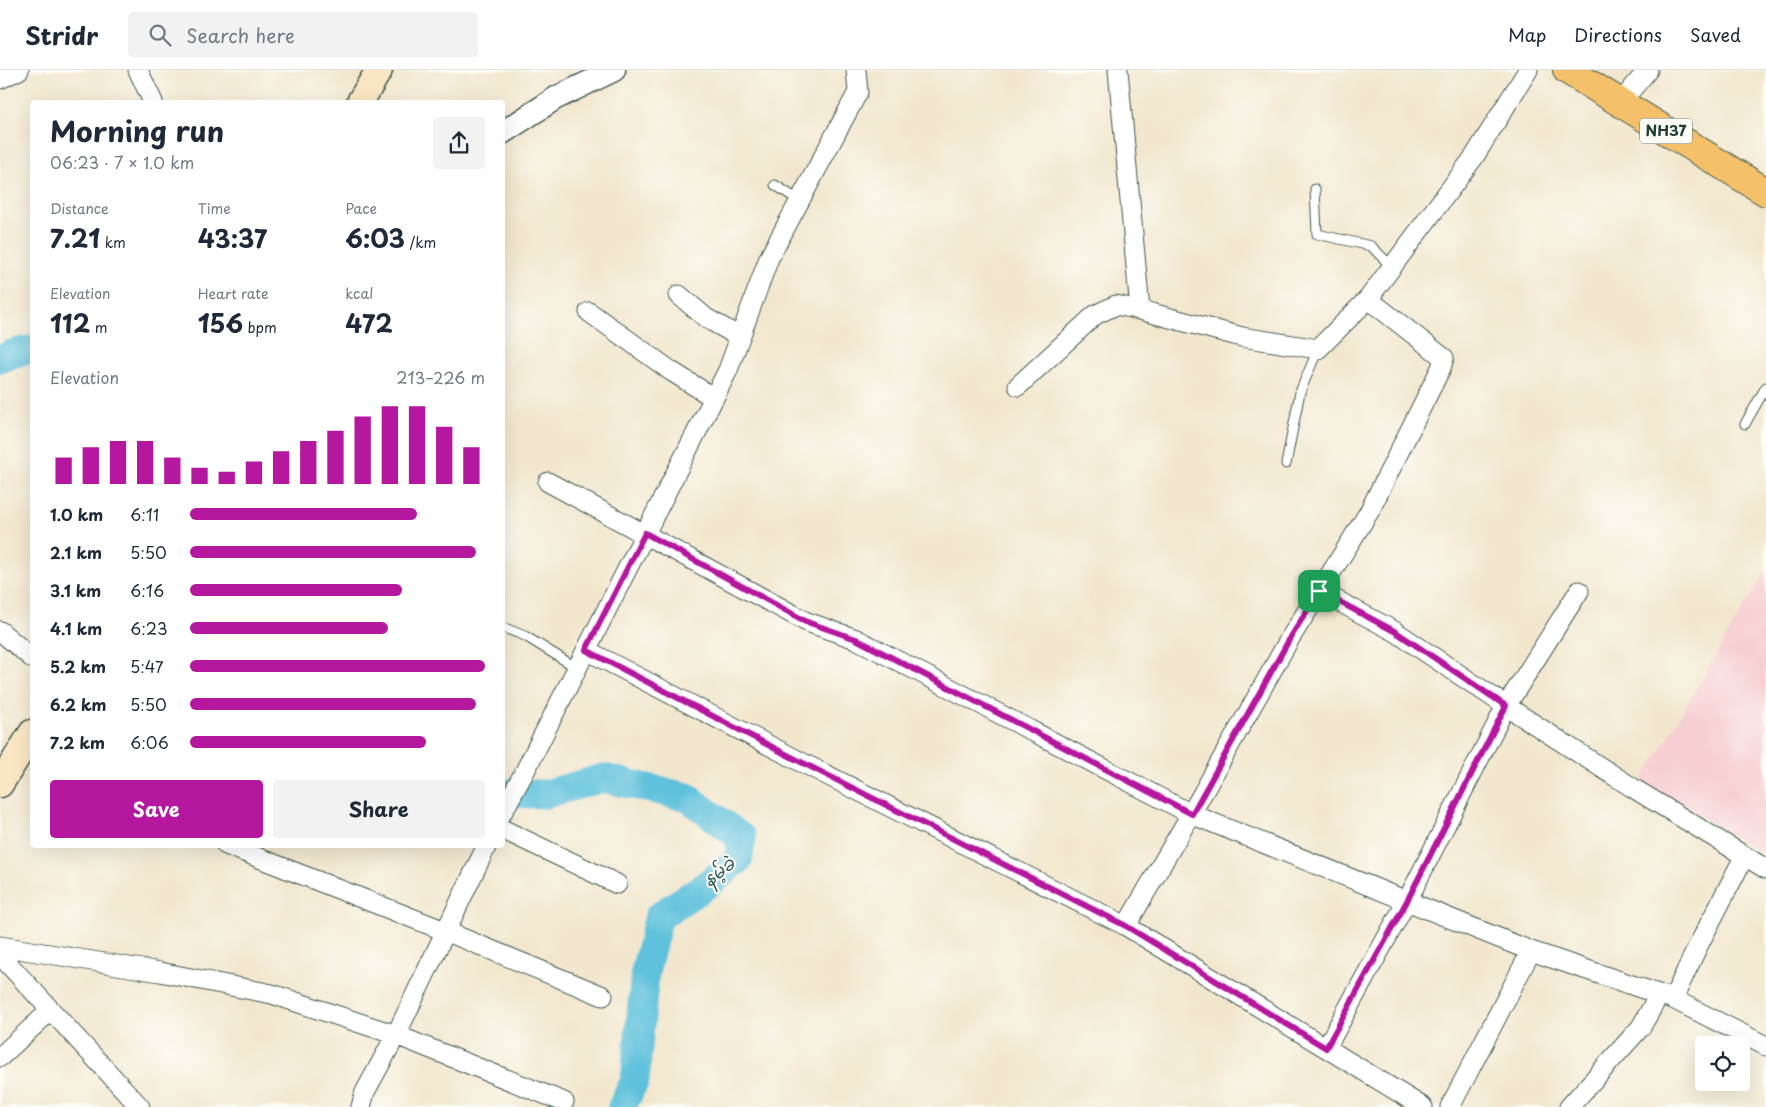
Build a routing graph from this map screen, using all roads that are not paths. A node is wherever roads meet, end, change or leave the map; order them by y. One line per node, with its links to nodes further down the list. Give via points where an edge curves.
1 (19, 70): 10 (street)
2 (138, 70): 11 (street)
3 (379, 70): 12 (main road)
4 (614, 70): 14 (street, via 556,98)
5 (856, 70): 18 (street, via 858,92)
6 (1118, 70): 22 (street)
7 (1528, 70): 19 (street, via 1474,157)
8 (1567, 70): 13 (highway, NH37)
9 (1648, 70): 13 (street)
10 (0, 80)
11 (152, 100)
12 (361, 100)
13 (1620, 102): 17 (highway, NH37)
14 (505, 132)
15 (775, 185): 18 (lane)
16 (1315, 189): 19 (lane, via 1317,234 1371,246)
17 (1766, 192)
18 (800, 201): 24 (street, via 770,258)
19 (1392, 267): 21 (street)
20 (679, 295): 24 (street, via 706,318)
21 (1368, 299): 25 (street); 33 (street, via 1444,358 1369,512)
22 (1140, 310): 25 (street, via 1242,337); 26 (street, via 1116,305 1095,315)
23 (589, 312): 28 (street)
24 (740, 337): 28 (street)
25 (1318, 349): 30 (lane, via 1300,392)
26 (1018, 386)
27 (1766, 387): 29 (lane)
28 (714, 398): 32 (street)
29 (1746, 424)
30 (1286, 464)
31 (548, 482): 32 (street)
32 (645, 533): 37 (street); 44 (street, via 807,622 856,639)
33 (1319, 591): 40 (street, via 1396,632); 44 (street)
34 (1579, 591): 40 (street)
35 (505, 627): 39 (lane)
36 (0, 631): 38 (street)
37 (586, 650): 39 (street); 52 (street)
38 (30, 656)
39 (577, 668): 43 (street)
40 (1506, 706): 48 (street); 51 (street)
41 (30, 736): 42 (main road)
42 (0, 784)
43 (505, 807)
44 (1192, 814): 51 (street); 52 (street)
45 (505, 830): 50 (street)
46 (234, 848): 53 (street)
47 (486, 848): 53 (street)
48 (1744, 857): 49 (street); 58 (street, via 1697,948)
49 (1766, 869)
50 (617, 884)
51 (1407, 901): 55 (street); 62 (street)
52 (1126, 926): 62 (street)
53 (445, 931): 57 (street); 60 (street)
54 (0, 946): 60 (street, via 272,994)
55 (1531, 951): 58 (street); 68 (street)
56 (0, 955): 59 (street)
57 (603, 996)
58 (1666, 997): 61 (street); 69 (street)
59 (51, 1010): 63 (street); 65 (street)
60 (396, 1034): 64 (street); 66 (street, via 365,1092)
61 (1766, 1046)
62 (1326, 1048): 67 (street)
63 (0, 1057)
64 (564, 1102)
65 (139, 1107)
66 (361, 1107)
67 (1424, 1107)
68 (1450, 1107)
69 (1569, 1107)

